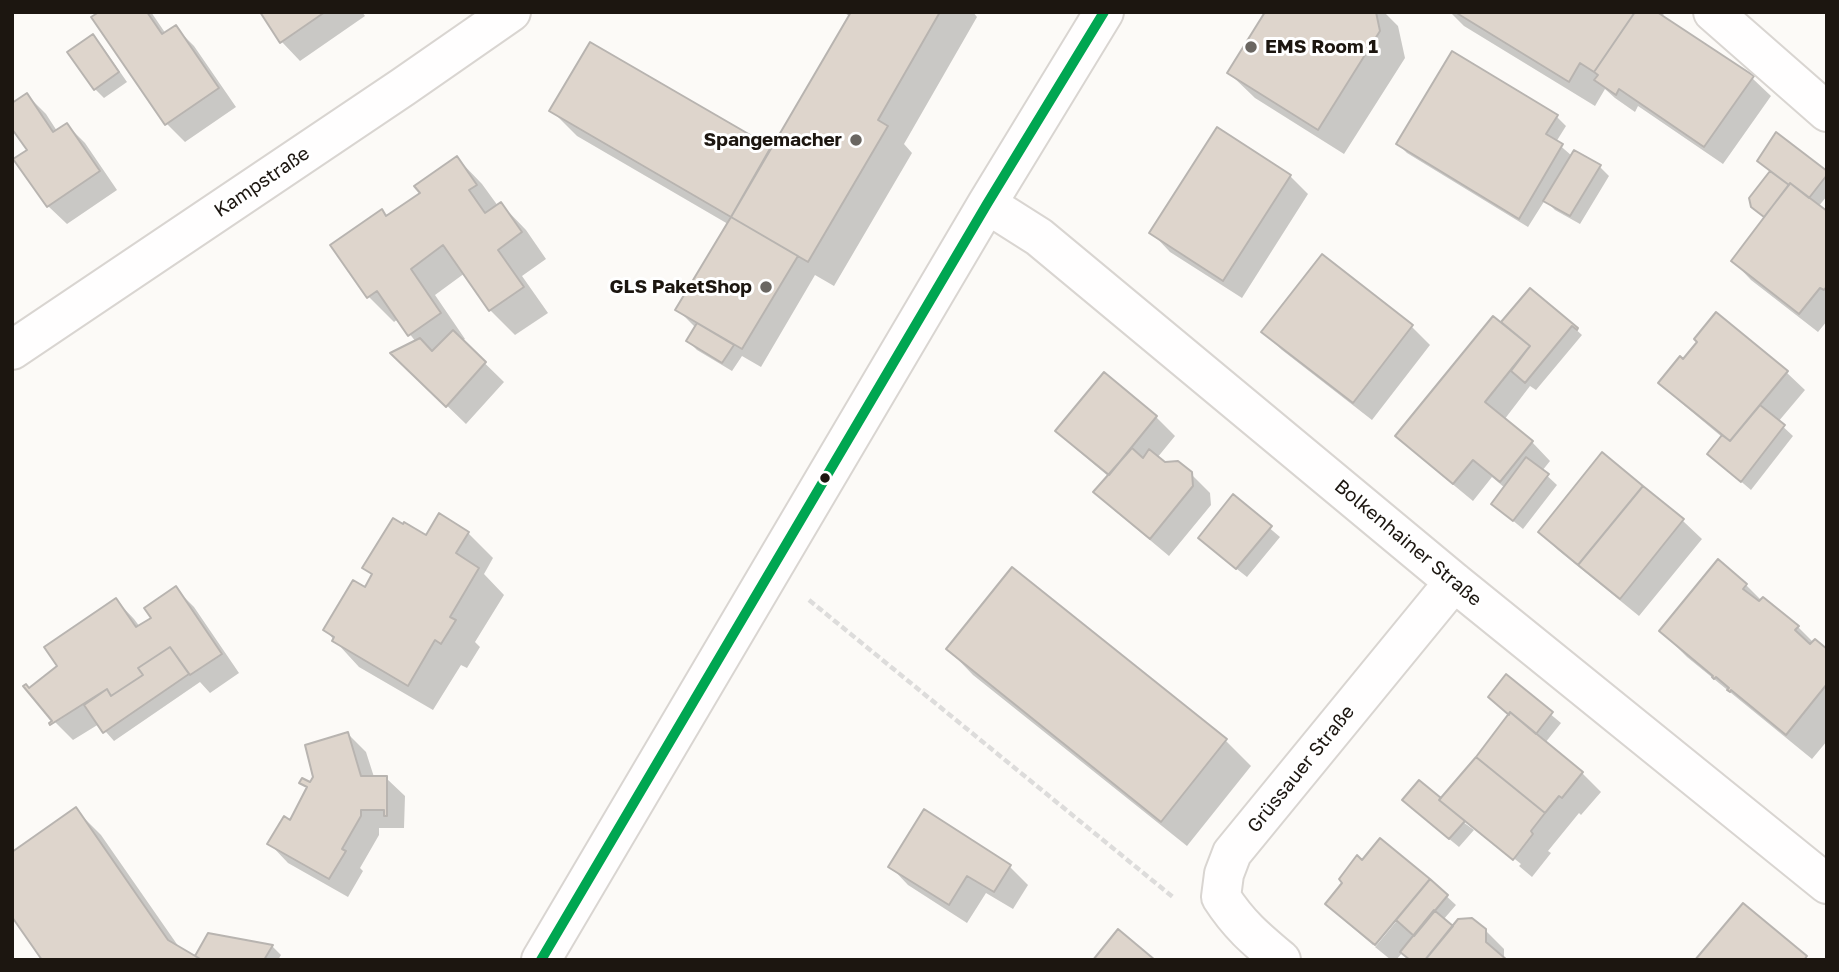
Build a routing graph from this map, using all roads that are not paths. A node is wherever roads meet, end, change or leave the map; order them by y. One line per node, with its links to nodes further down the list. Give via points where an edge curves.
1 (511, 12): 6 (street, Kampstraße)
2 (1104, 12): 5 (street)
3 (1713, 12): 4 (street)
4 (1827, 112)
5 (987, 204): 7 (street, Bolkenhainer Straße, via 1039,237); 9 (street)
6 (12, 351)
7 (1454, 582): 8 (street, Bolkenhainer Straße); 10 (street, Grüssauer Straße, via 1232,853 1221,897 1235,919)
8 (1827, 884)
9 (541, 960)
10 (1281, 960)

